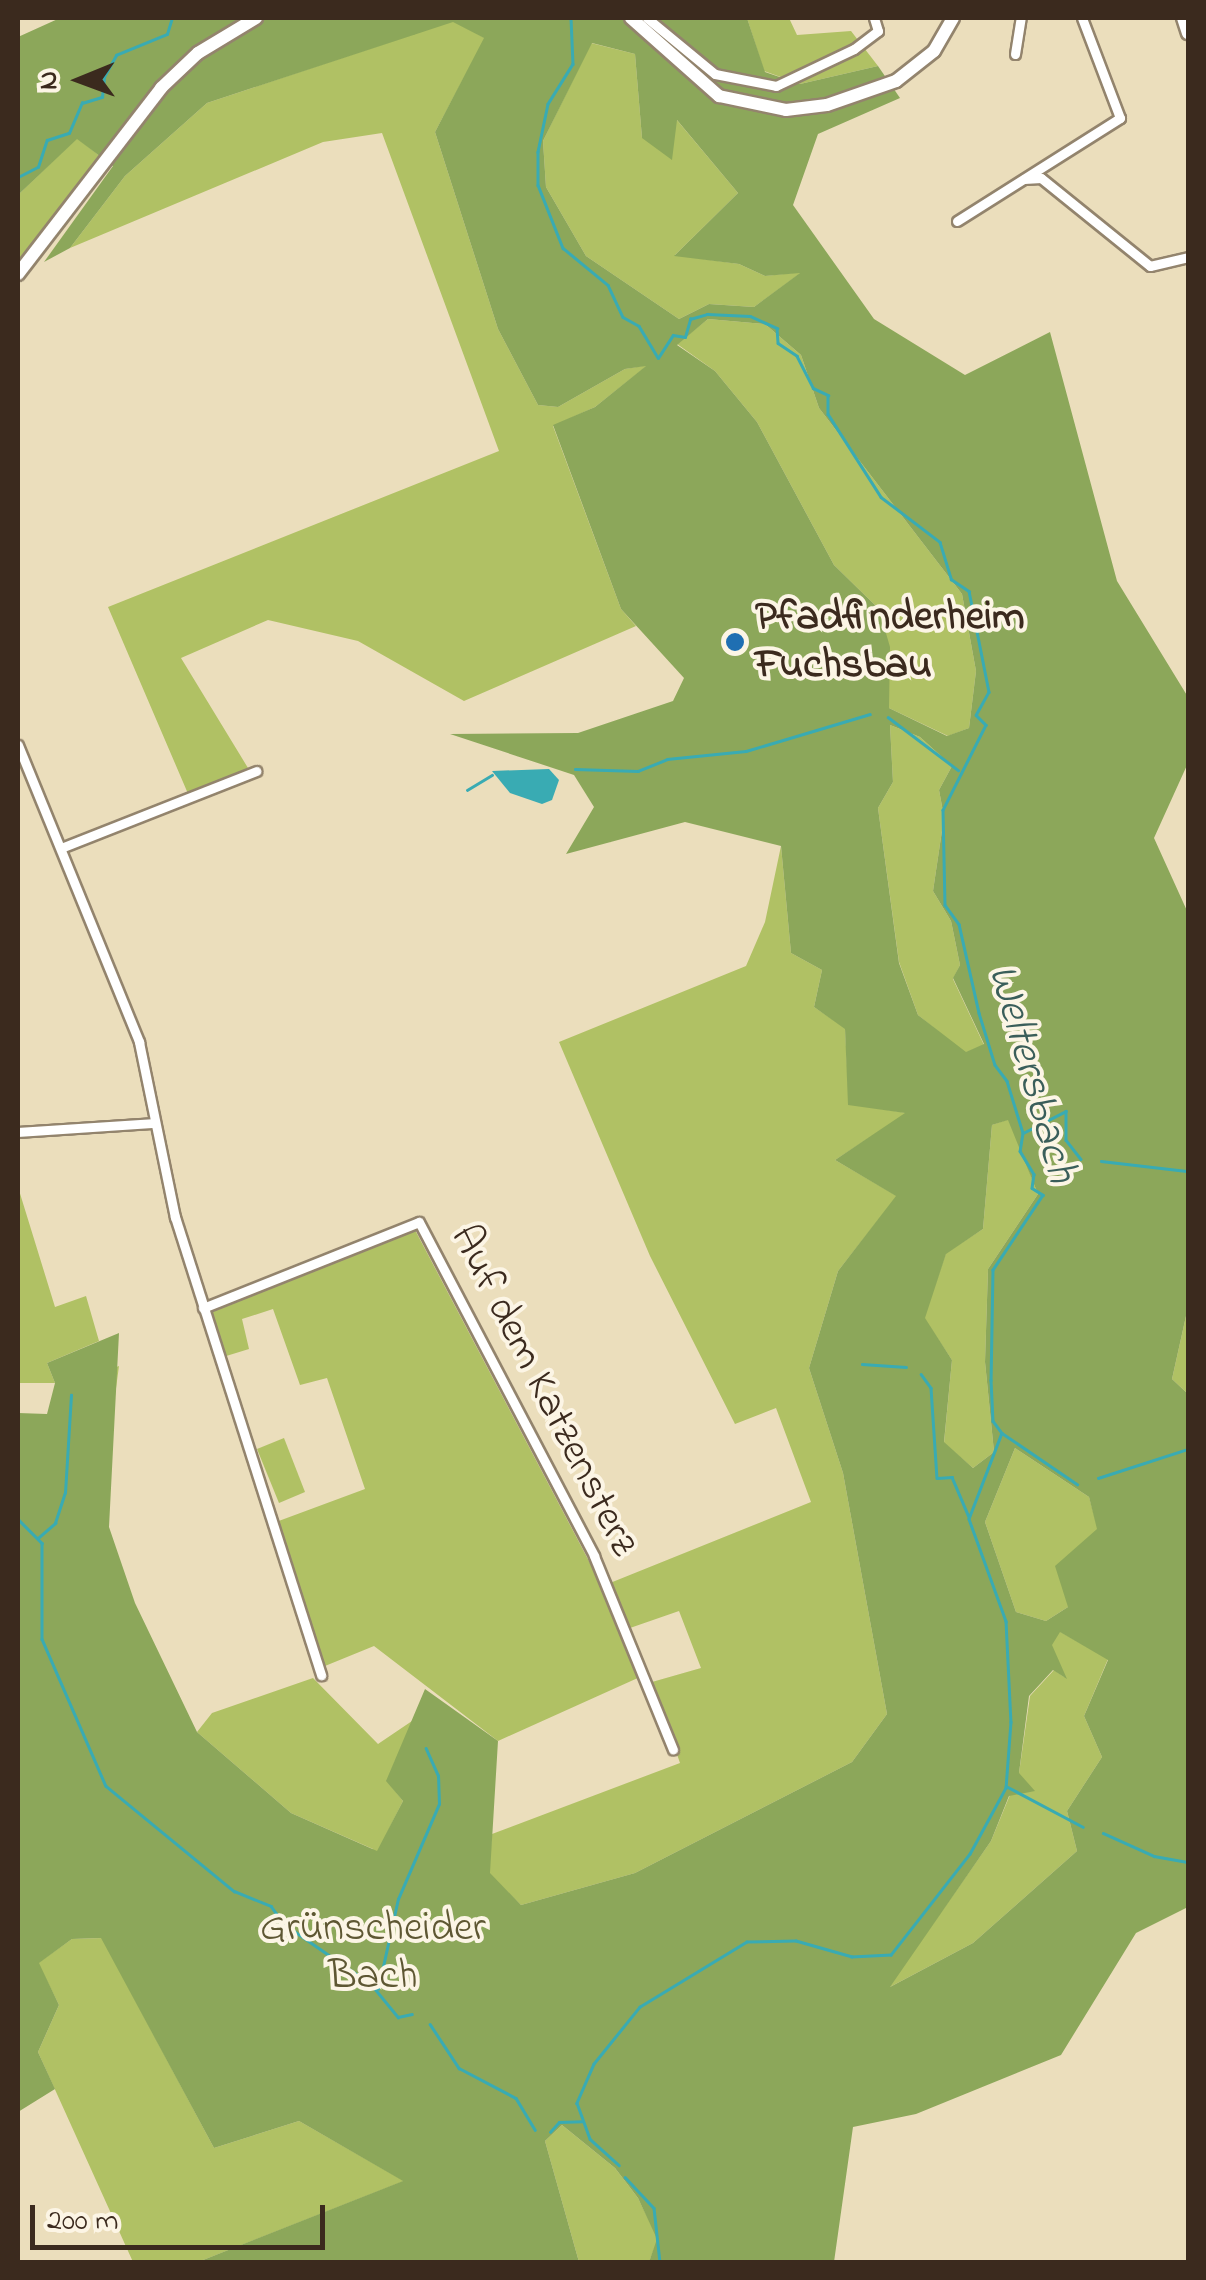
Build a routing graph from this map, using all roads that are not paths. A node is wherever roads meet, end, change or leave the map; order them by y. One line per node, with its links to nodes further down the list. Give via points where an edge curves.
1 (256, 18): 13 (street, via 198,52 160,88)
2 (874, 18): 7 (street, via 878,31 854,49 776,86 716,74)
3 (952, 18): 7 (street, via 934,51 896,81 827,106 786,110 719,96)
4 (1021, 18): 9 (street)
5 (1082, 18): 10 (street, via 1120,118)
6 (1183, 18): 8 (street)
7 (640, 19)
8 (1188, 33)
9 (1015, 54)
10 (1022, 179): 11 (street); 12 (street, via 1040,178 1150,266)
11 (958, 221)
12 (1188, 257)
13 (18, 274)
14 (18, 745): 16 (street)
15 (256, 771): 16 (street)
16 (61, 848): 17 (street, via 132,1023)
17 (155, 1123): 18 (street); 19 (street)
18 (18, 1132)
19 (203, 1308): 20 (street); 21 (street, Auf dem Katzensterz, via 419,1222 594,1556)
20 (320, 1675)
21 (673, 1750)

